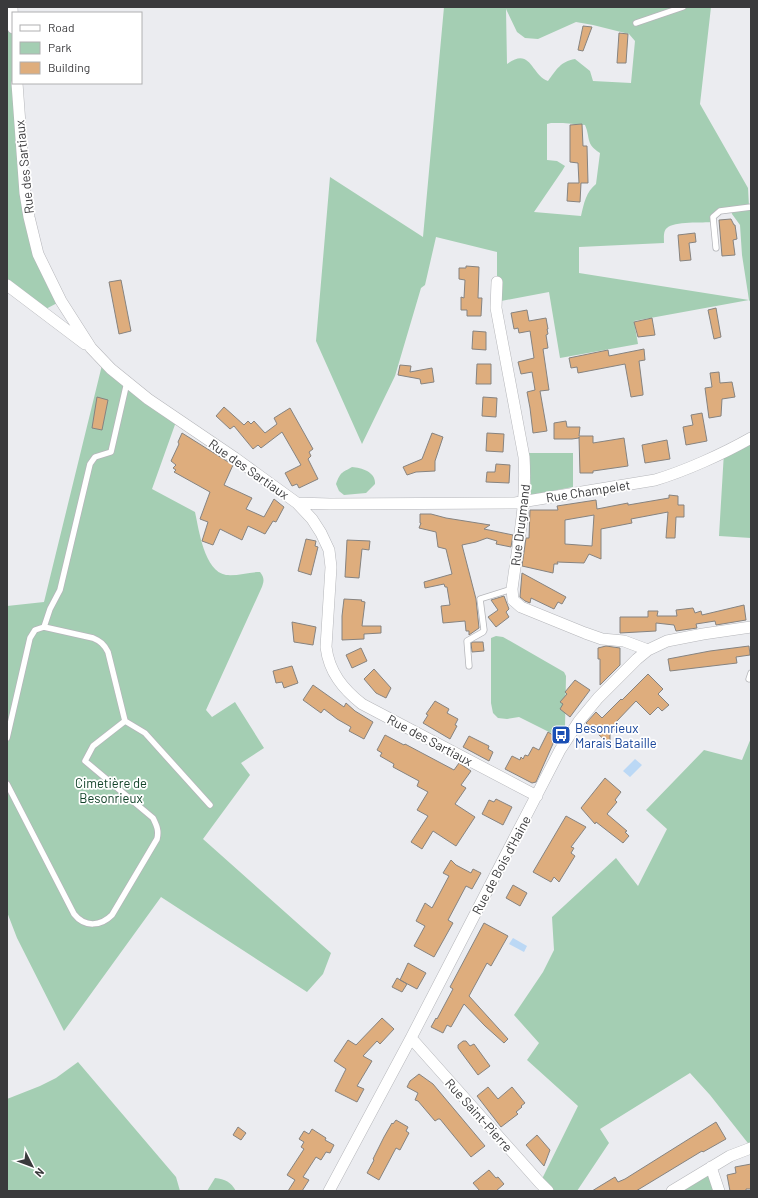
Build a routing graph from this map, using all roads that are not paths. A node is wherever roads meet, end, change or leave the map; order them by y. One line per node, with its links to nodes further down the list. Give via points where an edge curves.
1 (683, 7): 2 (lane)
2 (636, 23)
3 (17, 84): 8 (street, Rue des Sartiaux, via 24,193 34,241 61,301)
4 (751, 207): 5 (lane, via 716,213 713,217)
5 (716, 248)
6 (497, 282): 11 (street, Rue Drugmand, via 496,308 524,457)
7 (7, 286): 8 (street)
8 (90, 348): 9 (street, Rue des Sartiaux)
9 (127, 382): 12 (street, Rue des Sartiaux); 14 (lane, via 111,452 95,457 90,464 60,590)
10 (751, 438): 11 (street, Rue Champelet, via 670,476)
11 (524, 502): 12 (street, Rue Champelet); 13 (street, Rue Drugmand)
12 (297, 503): 21 (street, Rue des Sartiaux, via 316,525 329,550 331,576 326,647 332,669 344,688 362,704)
13 (512, 588): 16 (street, via 513,600 521,607 602,639 624,641); 17 (lane, via 480,599 484,630 467,641)
14 (44, 627): 18 (lane, via 93,638 105,646); 19 (lane, via 35,630 30,638)
15 (751, 627): 16 (street, Rue de Bois d'Haine, via 667,641)
16 (648, 650): 21 (street, Rue de Bois d'Haine, via 598,698 579,721 560,750)
17 (469, 666)
18 (125, 721): 20 (lane, via 93,746 85,761 153,818 158,833 157,839 107,920 91,924 80,921 74,914); 22 (lane, via 145,733)
19 (7, 738)
20 (7, 784)
21 (537, 796): 23 (street, Rue de Bois d'Haine)
22 (210, 805)
23 (410, 1038): 26 (street, Rue de Bois d'Haine); 27 (street, Rue Saint-Pierre)
24 (751, 1148): 25 (street)
25 (711, 1167): 28 (street); 29 (street)
26 (329, 1191)
27 (548, 1191)
28 (672, 1191)
29 (719, 1191)

